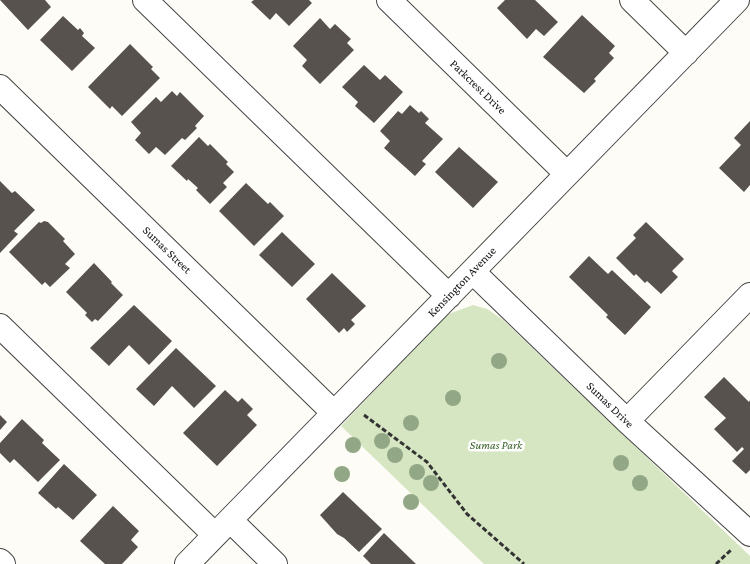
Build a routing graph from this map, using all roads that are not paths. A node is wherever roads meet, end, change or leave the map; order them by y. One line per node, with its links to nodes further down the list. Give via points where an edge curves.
1 (145, 0): 10 (street)
2 (389, 0): 7 (street, Parkcrest Drive)
3 (632, 0): 5 (street)
4 (737, 0): 5 (street, Kensington Avenue)
5 (686, 53): 7 (street, Kensington Avenue)
6 (0, 87): 12 (street, Sumas Street)
7 (567, 174): 8 (street, Kensington Avenue)
8 (473, 272): 10 (street, Kensington Avenue); 13 (street, Sumas Drive)
9 (750, 295): 13 (street)
10 (449, 296): 12 (street, Kensington Avenue)
11 (0, 326): 14 (street)
12 (334, 413): 14 (street, Kensington Avenue)
13 (627, 421): 15 (street, Sumas Drive)
14 (223, 528): 18 (street, Kensington Avenue); 19 (street)
15 (742, 540)
16 (0, 561): 17 (street)
17 (3, 564)
18 (187, 564)
19 (276, 564)

